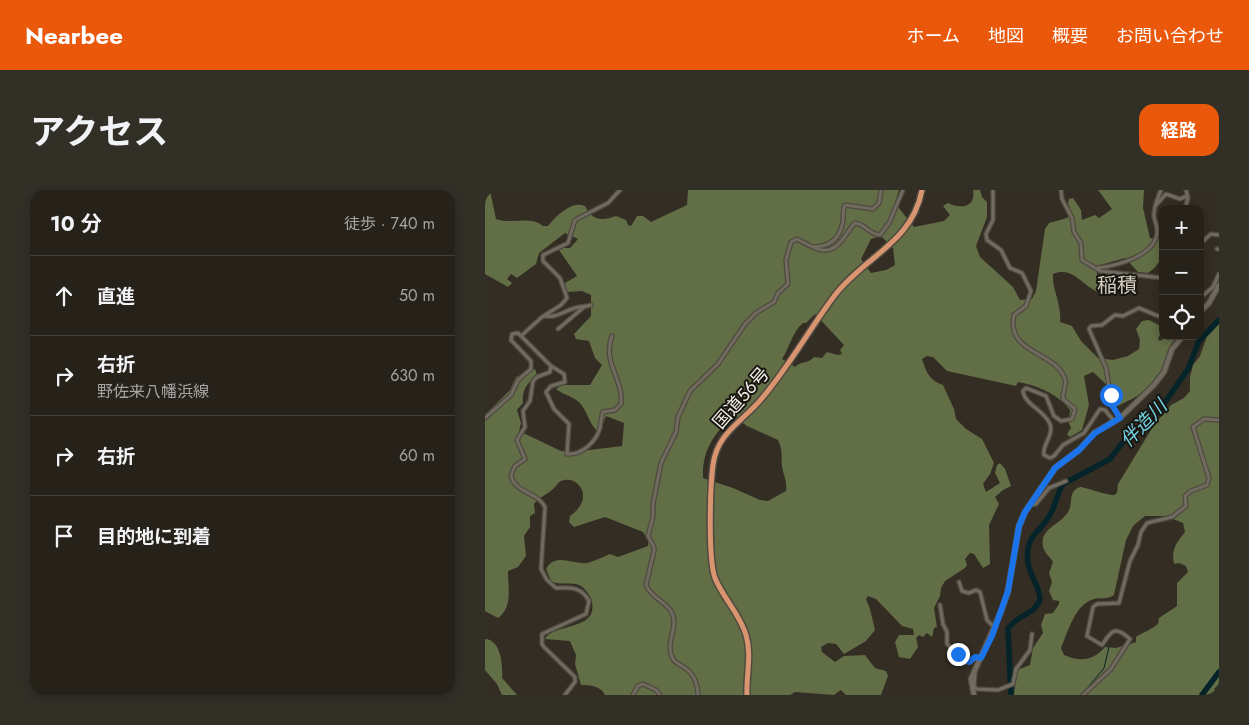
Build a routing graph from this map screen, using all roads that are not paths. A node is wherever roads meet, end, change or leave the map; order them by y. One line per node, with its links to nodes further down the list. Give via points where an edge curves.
1 (620, 190): 24 (street, via 608,203 575,220 568,242 543,255 543,262 560,278 567,296 561,305)
2 (881, 190): 14 (street, via 877,207 845,205 843,222 835,239 827,246)
3 (903, 190): 14 (street, via 889,223 880,235 872,234 855,223 833,249 825,251)
4 (922, 190): 46 (highway, 国道56号, via 919,205 904,231 836,294 774,384 734,424 716,451 711,485 712,567 746,634 749,661)
5 (993, 190): 32 (street, via 993,220 986,234 987,240 1001,250 1007,265 1022,273 1031,291 1026,306 1013,315 1015,333 1023,346 1056,366 1065,380 1063,399 1075,409 1072,419 1061,421 1054,416 1046,396 1031,388 1023,391 1025,398 1041,411 1049,423 1051,435 1045,455 1054,456 1063,445 1082,435 1099,409 1105,410)
6 (1061, 190): 15 (street, via 1074,232 1081,243 1081,257)
7 (1161, 190): 10 (street)
8 (1186, 190): 9 (street)
9 (1187, 196): 10 (street, via 1182,199 1166,194); 11 (street)
10 (1156, 204): 15 (street, via 1153,214 1158,231 1151,247 1122,263)
11 (1186, 205)
12 (1219, 235): 13 (street, via 1211,234)
13 (1204, 240)
14 (811, 246): 45 (street, via 797,239 791,242 786,260 788,284 774,302 745,324 718,364 690,391 661,463 648,536 654,547 646,585 650,593 671,612 673,660 695,678)
15 (1096, 268): 17 (street)
16 (1219, 274): 19 (street, via 1213,287)
17 (1159, 278)
18 (1219, 285): 22 (main road)
19 (1204, 295)
20 (591, 305): 21 (street)
21 (584, 308): 24 (street, via 577,307 554,317); 25 (street)
22 (1204, 308)
23 (1159, 315): 31 (street, via 1139,308 1123,316 1115,315 1103,325 1089,329 1106,368 1112,405)
24 (544, 316): 26 (street)
25 (558, 329)
26 (521, 335): 29 (street); 30 (street, via 512,334 511,340 531,360 531,369 518,380 508,398)
27 (612, 336): 29 (street, via 608,347 609,360 621,391 621,404 615,410 603,412 599,430 589,445 570,454 566,450 569,424 554,409 545,392 551,386 565,382 566,377)
28 (1180, 340): 31 (main road, via 1169,355 1161,377)
29 (551, 366): 42 (street, via 550,372 537,377 531,386 530,401 523,414 525,427 517,440 525,459 515,466 511,475 519,488 540,500 545,507 541,569 547,580 556,588 568,586 577,589 589,602 586,614 542,634 544,647 575,677)
30 (485, 418)
31 (1120, 418): 32 (main road)
32 (1114, 420): 35 (main road, via 1055,468)
33 (1219, 420): 48 (street, via 1204,419 1193,427 1209,478 1207,485 1185,496 1186,506 1172,517 1143,526 1119,602 1093,607 1087,634 1089,639 1102,646 1114,631 1122,632 1130,639 1111,669)
34 (1067, 481): 35 (street, via 1049,488 1036,504)
35 (1029, 505): 38 (main road, via 1019,526 1008,591)
36 (959, 582): 38 (street, via 962,591 980,592 987,620)
37 (940, 605): 40 (street, via 947,644 967,662 975,657)
38 (995, 628): 40 (main road)
39 (1032, 634): 41 (street, via 1030,650 1016,669 1012,685 998,690 977,689 974,687)
40 (981, 658): 41 (main road)
41 (974, 672): 47 (main road, via 971,683)
42 (565, 695)
43 (633, 695): 44 (street, via 643,684)
44 (660, 695)
45 (698, 695)
46 (747, 695)
47 (974, 695)
48 (1083, 695)

